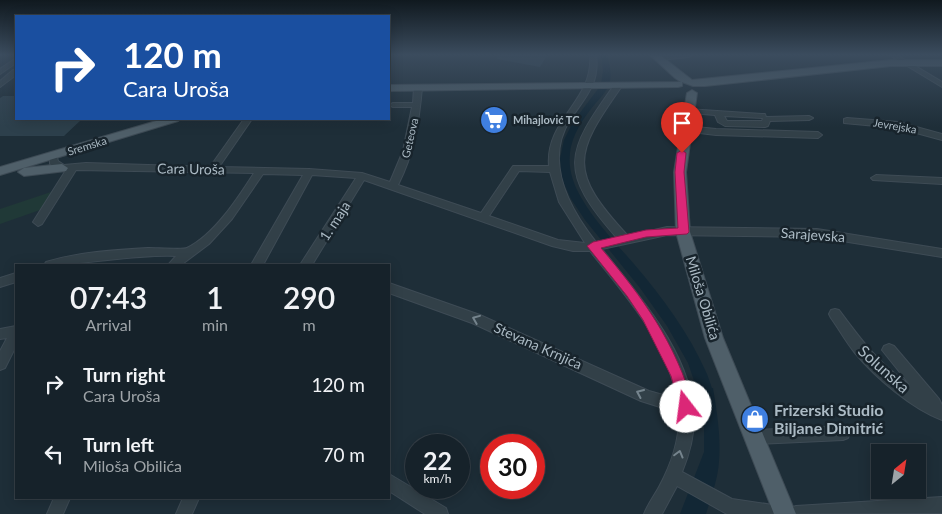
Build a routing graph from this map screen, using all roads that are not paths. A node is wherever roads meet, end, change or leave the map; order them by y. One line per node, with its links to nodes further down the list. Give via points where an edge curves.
1 (592, 79): 5 (street)
2 (680, 79): 4 (main road)
3 (743, 79): 4 (main road)
4 (686, 85): 6 (main road); 11 (main road, Miloša Obilića)
5 (588, 86): 6 (main road); 8 (main road); 23 (street, via 556,139)
6 (615, 86): 35 (street, via 582,142 580,162 581,180 594,204)
7 (390, 88): 8 (main road)
8 (418, 88): 10 (street, Geteova)
9 (393, 105): 10 (street)
10 (417, 105): 31 (street, Geteova, via 402,171)
11 (690, 111): 12 (street); 18 (main road, Miloša Obilića)
12 (719, 114): 13 (street); 14 (street, via 725,123 765,124 770,118)
13 (762, 116)
14 (809, 118)
15 (171, 120): 21 (main road, Sremska)
16 (247, 120): 24 (street)
17 (847, 121): 20 (street, Jevrejska, via 889,124)
18 (686, 128): 19 (street); 34 (main road, Miloša Obilića, via 680,172)
19 (818, 135)
20 (942, 137)
21 (53, 156): 22 (street, via 53,162); 26 (main road, Sremska)
22 (68, 168): 24 (street, Cara Uroša); 26 (main road); 33 (street)
23 (554, 168): 32 (street, via 516,168); 36 (street, via 563,200)
24 (212, 169): 25 (street, Cara Uroša)
25 (261, 170): 27 (street, Cara Uroša); 37 (street, via 246,195 226,218 205,241)
26 (0, 172)
27 (309, 172): 28 (street, Cara Uroša); 41 (street)
28 (362, 176): 31 (street, Cara Uroša); 42 (street, 1. maja)
29 (876, 178): 30 (street)
30 (942, 181)
31 (393, 186): 32 (street, Cara Uroša)
32 (483, 218): 36 (street, Cara Uroša, via 556,243 574,247)
33 (38, 222)
34 (684, 232): 35 (street, Cara Uroša); 38 (street, Sarajevska, via 817,233); 55 (main road, Miloša Obilića, via 714,338)
35 (623, 239): 36 (street, Cara Uroša)
36 (595, 246): 52 (street, via 647,317 678,376)
37 (186, 253): 39 (street, via 133,254); 40 (street)
38 (942, 253)
39 (58, 264)
40 (175, 264)
41 (258, 264)
42 (309, 264)
43 (15, 277): 44 (street)
44 (0, 283)
45 (390, 288): 52 (street, Stevana Krnjića, one-way to 45, via 646,396 476,319)
46 (835, 314): 53 (street, Solunska, via 861,352 892,380)
47 (15, 332): 48 (street)
48 (0, 334)
49 (15, 334): 51 (street)
50 (889, 350): 53 (street)
51 (0, 364)
52 (686, 407): 56 (street, one-way to 52)
53 (942, 413)
54 (843, 433): 55 (street)
55 (754, 437): 67 (main road, Miloša Obilića)
56 (678, 478): 61 (street); 65 (street)
57 (390, 483): 64 (street)
58 (62, 499): 62 (street)
59 (191, 499): 63 (street)
60 (942, 505): 68 (street)
61 (724, 507): 66 (street)
62 (55, 514)
63 (184, 514)
64 (440, 514)
65 (652, 514)
66 (780, 514)
67 (785, 514)
68 (796, 514)

